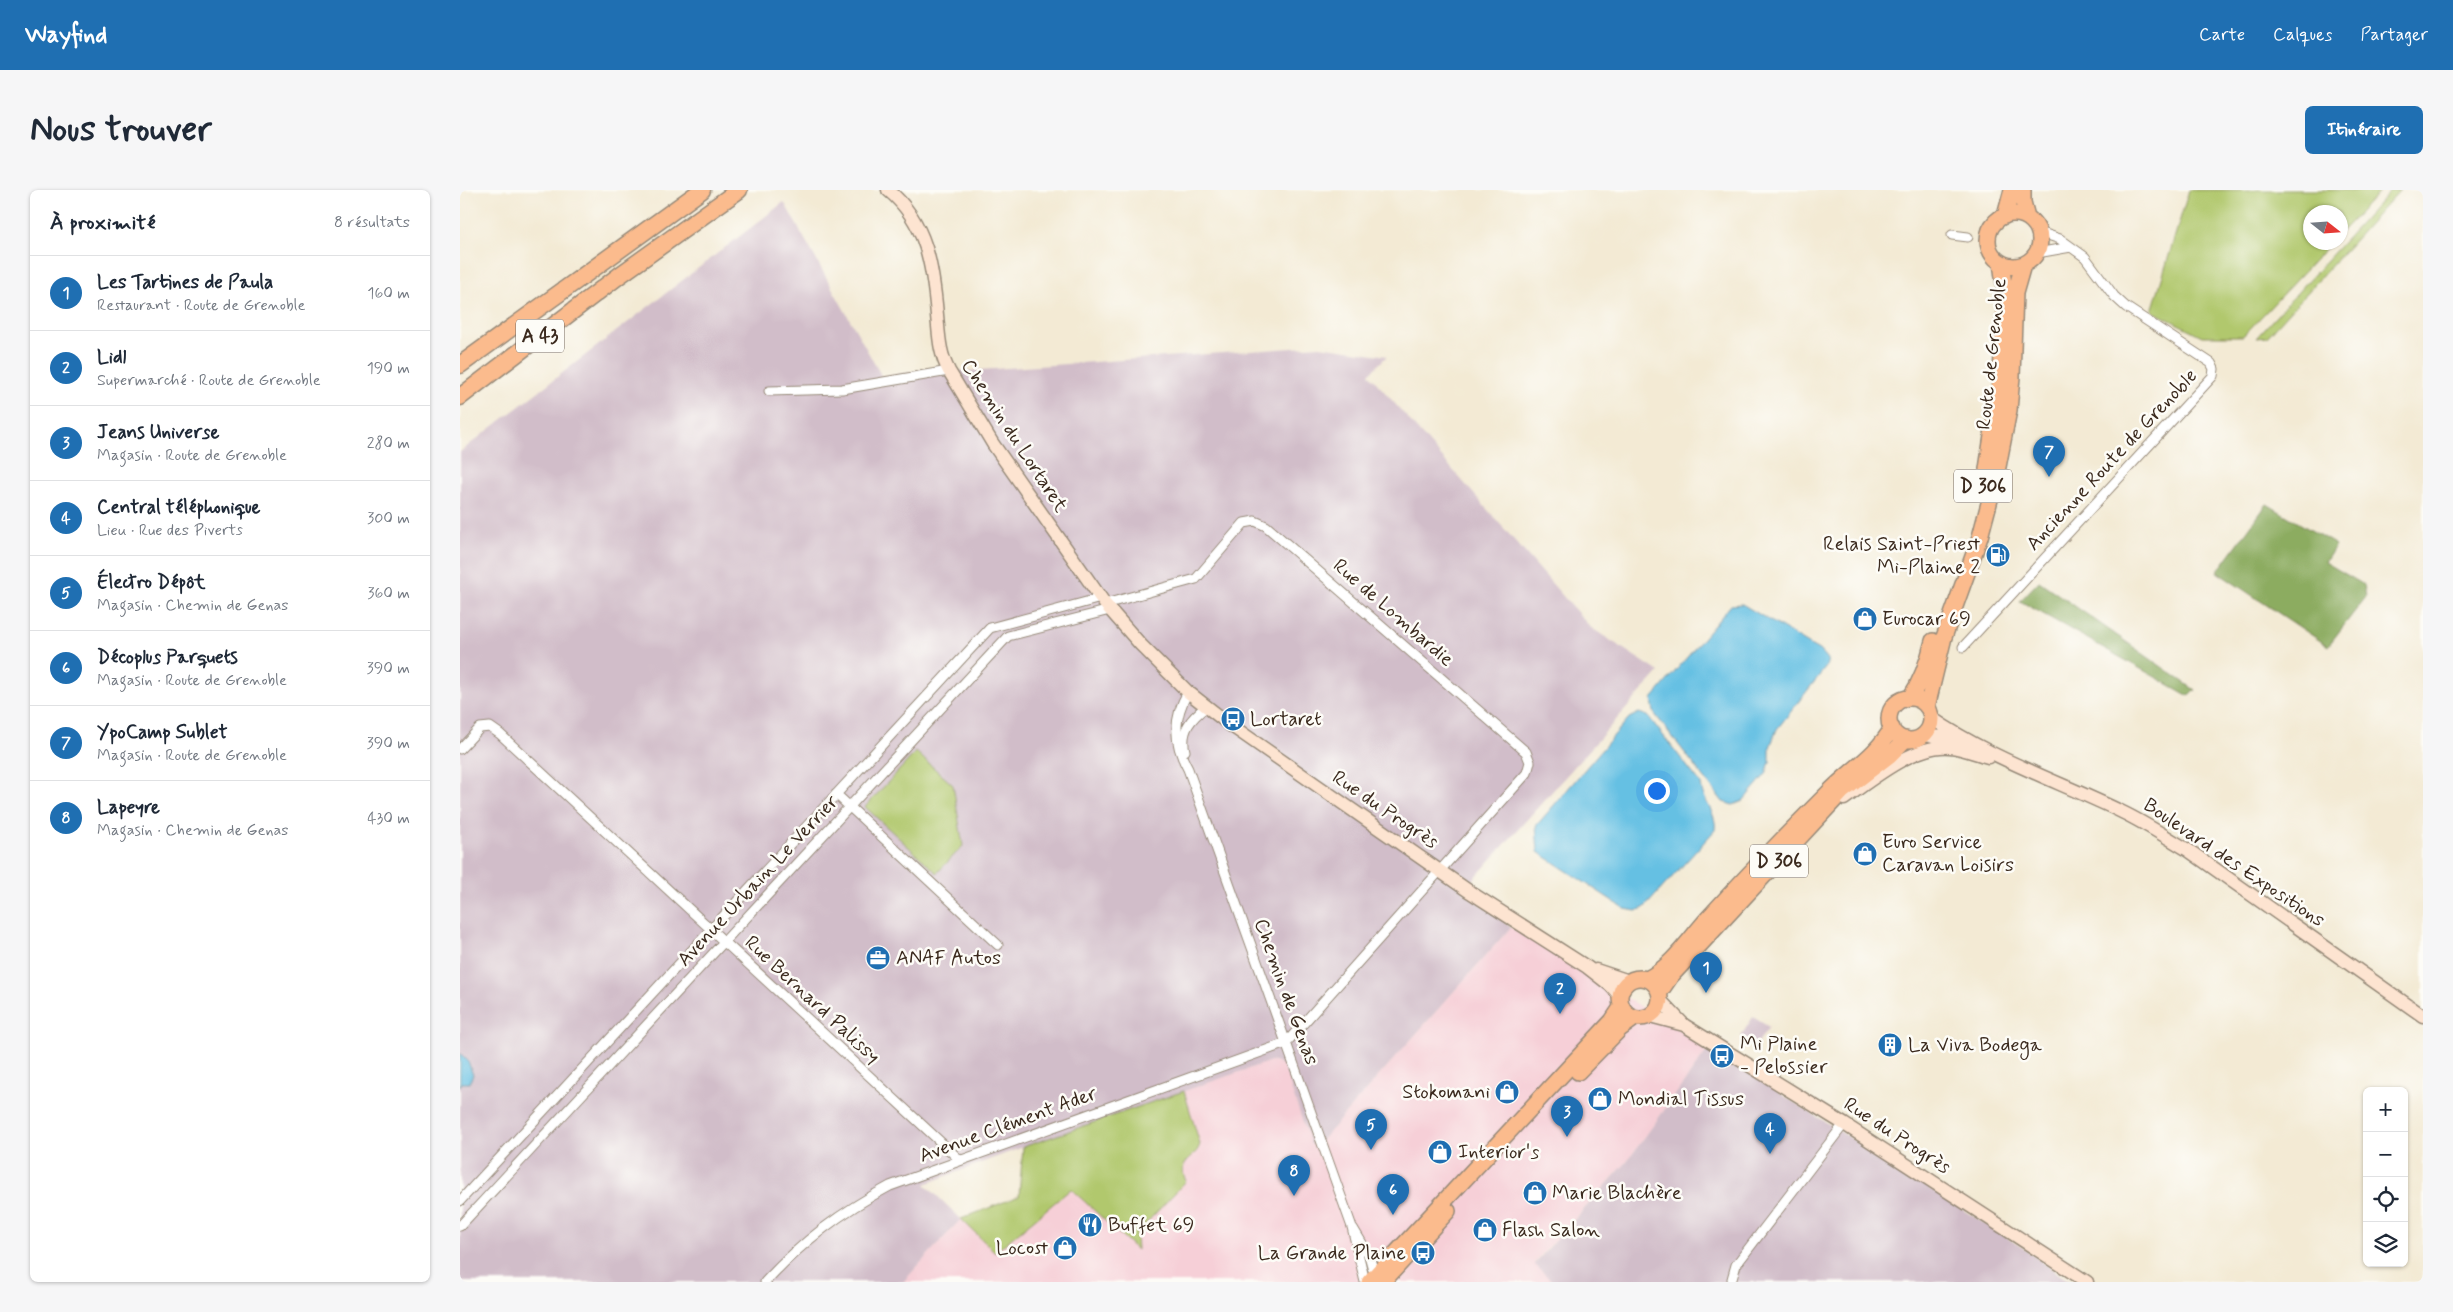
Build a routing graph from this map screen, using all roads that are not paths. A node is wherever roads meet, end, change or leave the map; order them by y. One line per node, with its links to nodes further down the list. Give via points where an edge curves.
1 (702, 190): 15 (highway, A 43)
2 (739, 190): 18 (highway, A 43, via 620,275)
3 (888, 190): 16 (street, Chemin du Lortaret, via 910,213 930,258 939,343)
4 (2012, 190): 6 (main road)
5 (2023, 190): 7 (main road)
6 (2005, 216): 7 (main road); 13 (main road, via 1994,223 1988,235 1992,254)
7 (2027, 217): 8 (main road)
8 (2039, 232): 11 (street, Ancienne Route de Grenoble, via 2060,239); 12 (main road)
9 (1952, 235): 10 (street)
10 (1968, 237)
11 (2071, 247): 12 (street); 20 (street, Ancienne Route de Grenoble, via 2085,257 2126,307 2211,363 2213,376)
12 (2037, 253): 14 (main road)
13 (2000, 263): 14 (main road); 23 (main road, Route de Grenoble / D 306, via 2005,291 2003,343 1991,450 1967,543 1934,634 1926,667)
14 (2023, 265): 25 (main road, Route de Grenoble / D 306, via 2015,293 2009,410 1996,477 1980,537 1944,638)
15 (460, 365)
16 (949, 371): 17 (street, via 842,389); 19 (street, Chemin du Lortaret, via 993,444)
17 (769, 391)
18 (460, 398)
19 (1106, 604): 21 (street, Chemin du Lortaret); 32 (street, Avenue Urbain Le Verrier, via 990,628); 33 (street, Avenue Urbain Le Verrier, via 1008,636); 35 (street, Rue de Lombardie, via 1196,578 1244,524 1255,521 1266,526 1526,752 1530,762 1527,773)
20 (1963, 647)
21 (1170, 674): 22 (street, Rue du Progrès)
22 (1188, 692): 24 (street, Rue du Progrès); 31 (street, Chemin de Genas, via 1177,713 1176,731 1180,756)
23 (1910, 698): 25 (main road, via 1923,702); 26 (main road, via 1898,701 1891,711)
24 (1206, 707): 31 (street, Chemin de Genas, via 1191,719 1183,737); 35 (street, Rue du Progrès)
25 (1929, 712): 27 (main road, via 1929,726); 30 (street, Boulevard des Expositions, via 1953,733)
26 (1892, 728): 28 (main road); 40 (main road, D 306, via 1877,751 1828,792 1680,951)
27 (1923, 735): 28 (main road); 30 (street, Boulevard des Expositions, via 1940,737)
28 (1906, 739): 34 (main road, D 306, via 1843,791)
29 (460, 749): 36 (street, Rue Bernard Palissy, via 485,726 500,734)
30 (2012, 763): 34 (street, Boulevard des Expositions, via 1950,747 1935,748 1912,755); 45 (street, Boulevard des Expositions, via 2154,829)
31 (1188, 769): 48 (street, Chemin de Genas)
32 (836, 794): 33 (street); 36 (street, Avenue Urbain Le Verrier)
33 (850, 808): 37 (street, Avenue Urbain Le Verrier); 38 (street)
34 (1828, 810): 42 (main road, D 306, via 1671,976)
35 (1440, 870): 39 (street, Rue du Progrès); 48 (street, Rue de Lombardie)
36 (710, 929): 37 (street, Rue Bernard Palissy); 51 (street, Avenue Urbain Le Verrier)
37 (725, 943): 50 (street, Rue Bernard Palissy); 52 (street, Avenue Urbain Le Verrier)
38 (998, 945)
39 (1587, 967): 41 (street, Rue du Progrès); 43 (street, Rue du Progrès, via 1610,985)
40 (1647, 979): 41 (main road); 42 (main road)
41 (1629, 981): 43 (main road)
42 (1660, 996): 44 (main road, via 1659,1007); 47 (street, Rue du Progrès)
43 (1621, 1001): 46 (main road, via 1625,1012); 54 (main road, via 1612,1021)
44 (1650, 1016): 46 (main road); 47 (street, Rue du Progrès)
45 (2423, 1016)
46 (1635, 1018): 54 (main road)
47 (1684, 1025): 49 (street, Rue du Progrès)
48 (1286, 1043): 50 (street, Avenue Clément Ader); 54 (street, Chemin de Genas, via 1352,1227 1369,1256)
49 (1844, 1124): 53 (street, via 1736,1265); 56 (street, Rue du Progrès)
50 (960, 1160): 55 (street, Avenue Clément Ader, via 890,1186 856,1204 815,1233)
51 (460, 1201)
52 (460, 1226)
53 (1732, 1279)
54 (1374, 1281)
55 (765, 1282)
56 (2086, 1282)

